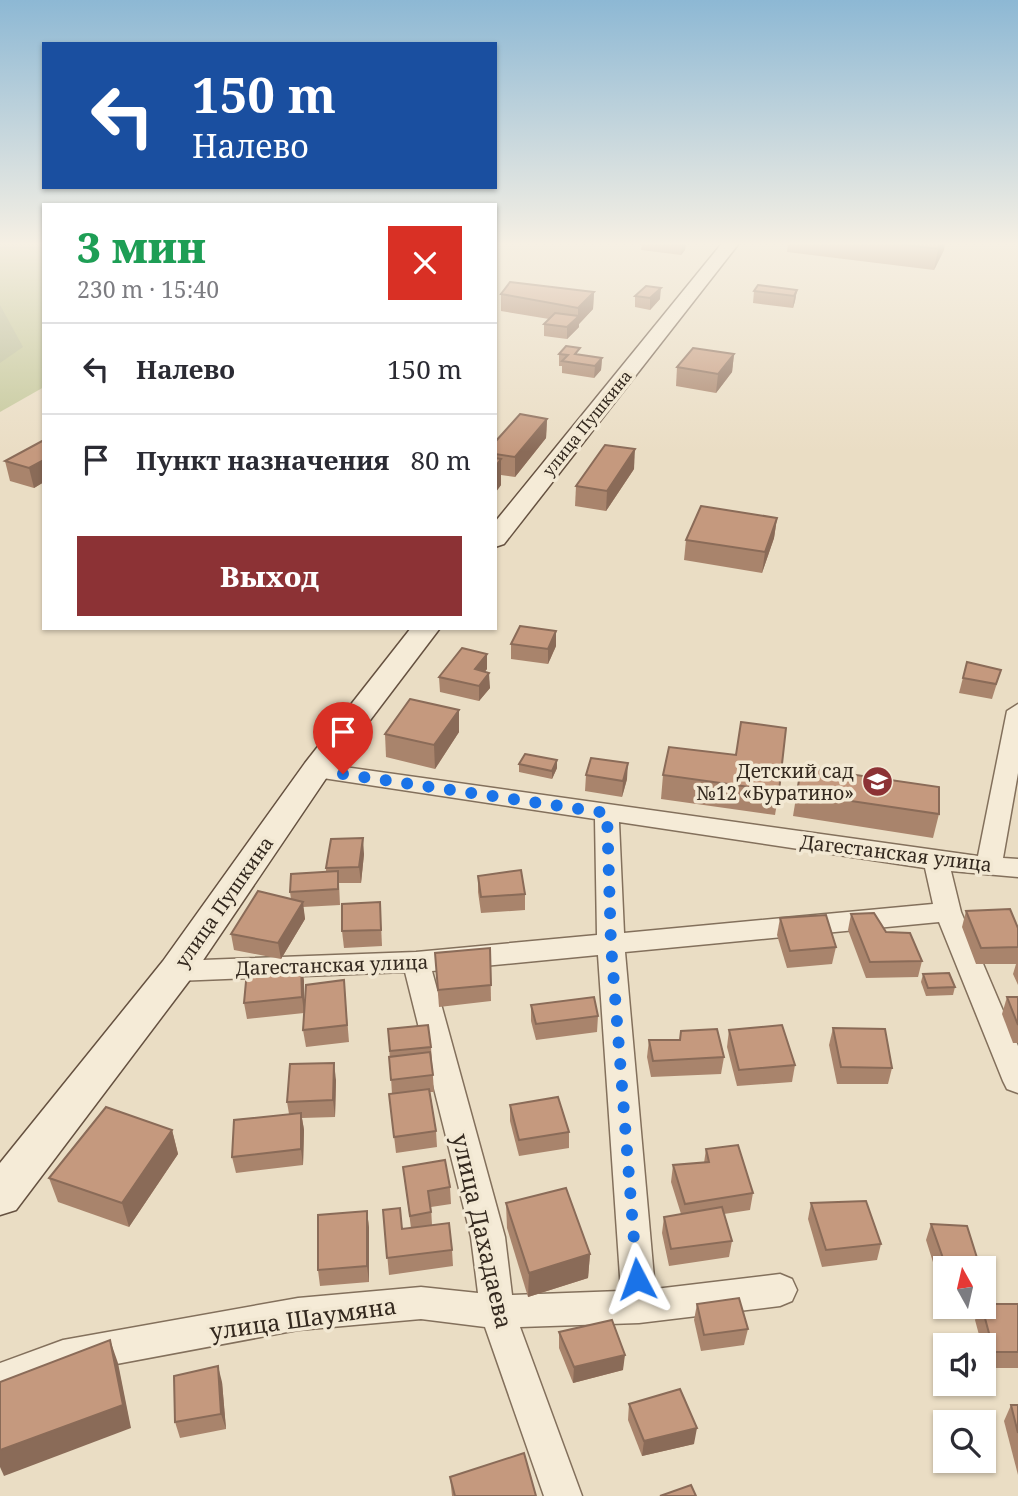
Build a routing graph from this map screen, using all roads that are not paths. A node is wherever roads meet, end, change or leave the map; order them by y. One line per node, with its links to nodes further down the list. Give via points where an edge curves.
1 (676, 312): 2 (street, улица Пушкина)
2 (497, 536)
3 (424, 630): 5 (street, улица Пушкина)
4 (1018, 711): 8 (street)
5 (316, 770): 6 (street, Дагестанская улица); 13 (street, улица Пушкина)
6 (607, 813): 7 (street, Дагестанская улица); 11 (street)
7 (936, 860): 8 (street, Дагестанская улица); 10 (street)
8 (989, 865): 9 (street, Дагестанская улица)
9 (1018, 868)
10 (948, 912): 11 (street, Дагестанская улица); 14 (street)
11 (611, 945): 12 (street, Дагестанская улица); 17 (street)
12 (416, 962): 13 (street, Дагестанская улица); 18 (street, улица Дахадаева, via 488,1237)
13 (176, 971): 15 (street, улица Пушкина)
14 (1018, 1081)
15 (6, 1179)
16 (780, 1290): 17 (street, улица Шаумяна)
17 (639, 1307): 18 (street, улица Шаумяна)
18 (497, 1312): 19 (street, улица Шаумяна, via 421,1303 298,1314 63,1357); 20 (street, улица Дахадаева)
19 (0, 1381)
20 (563, 1496)

